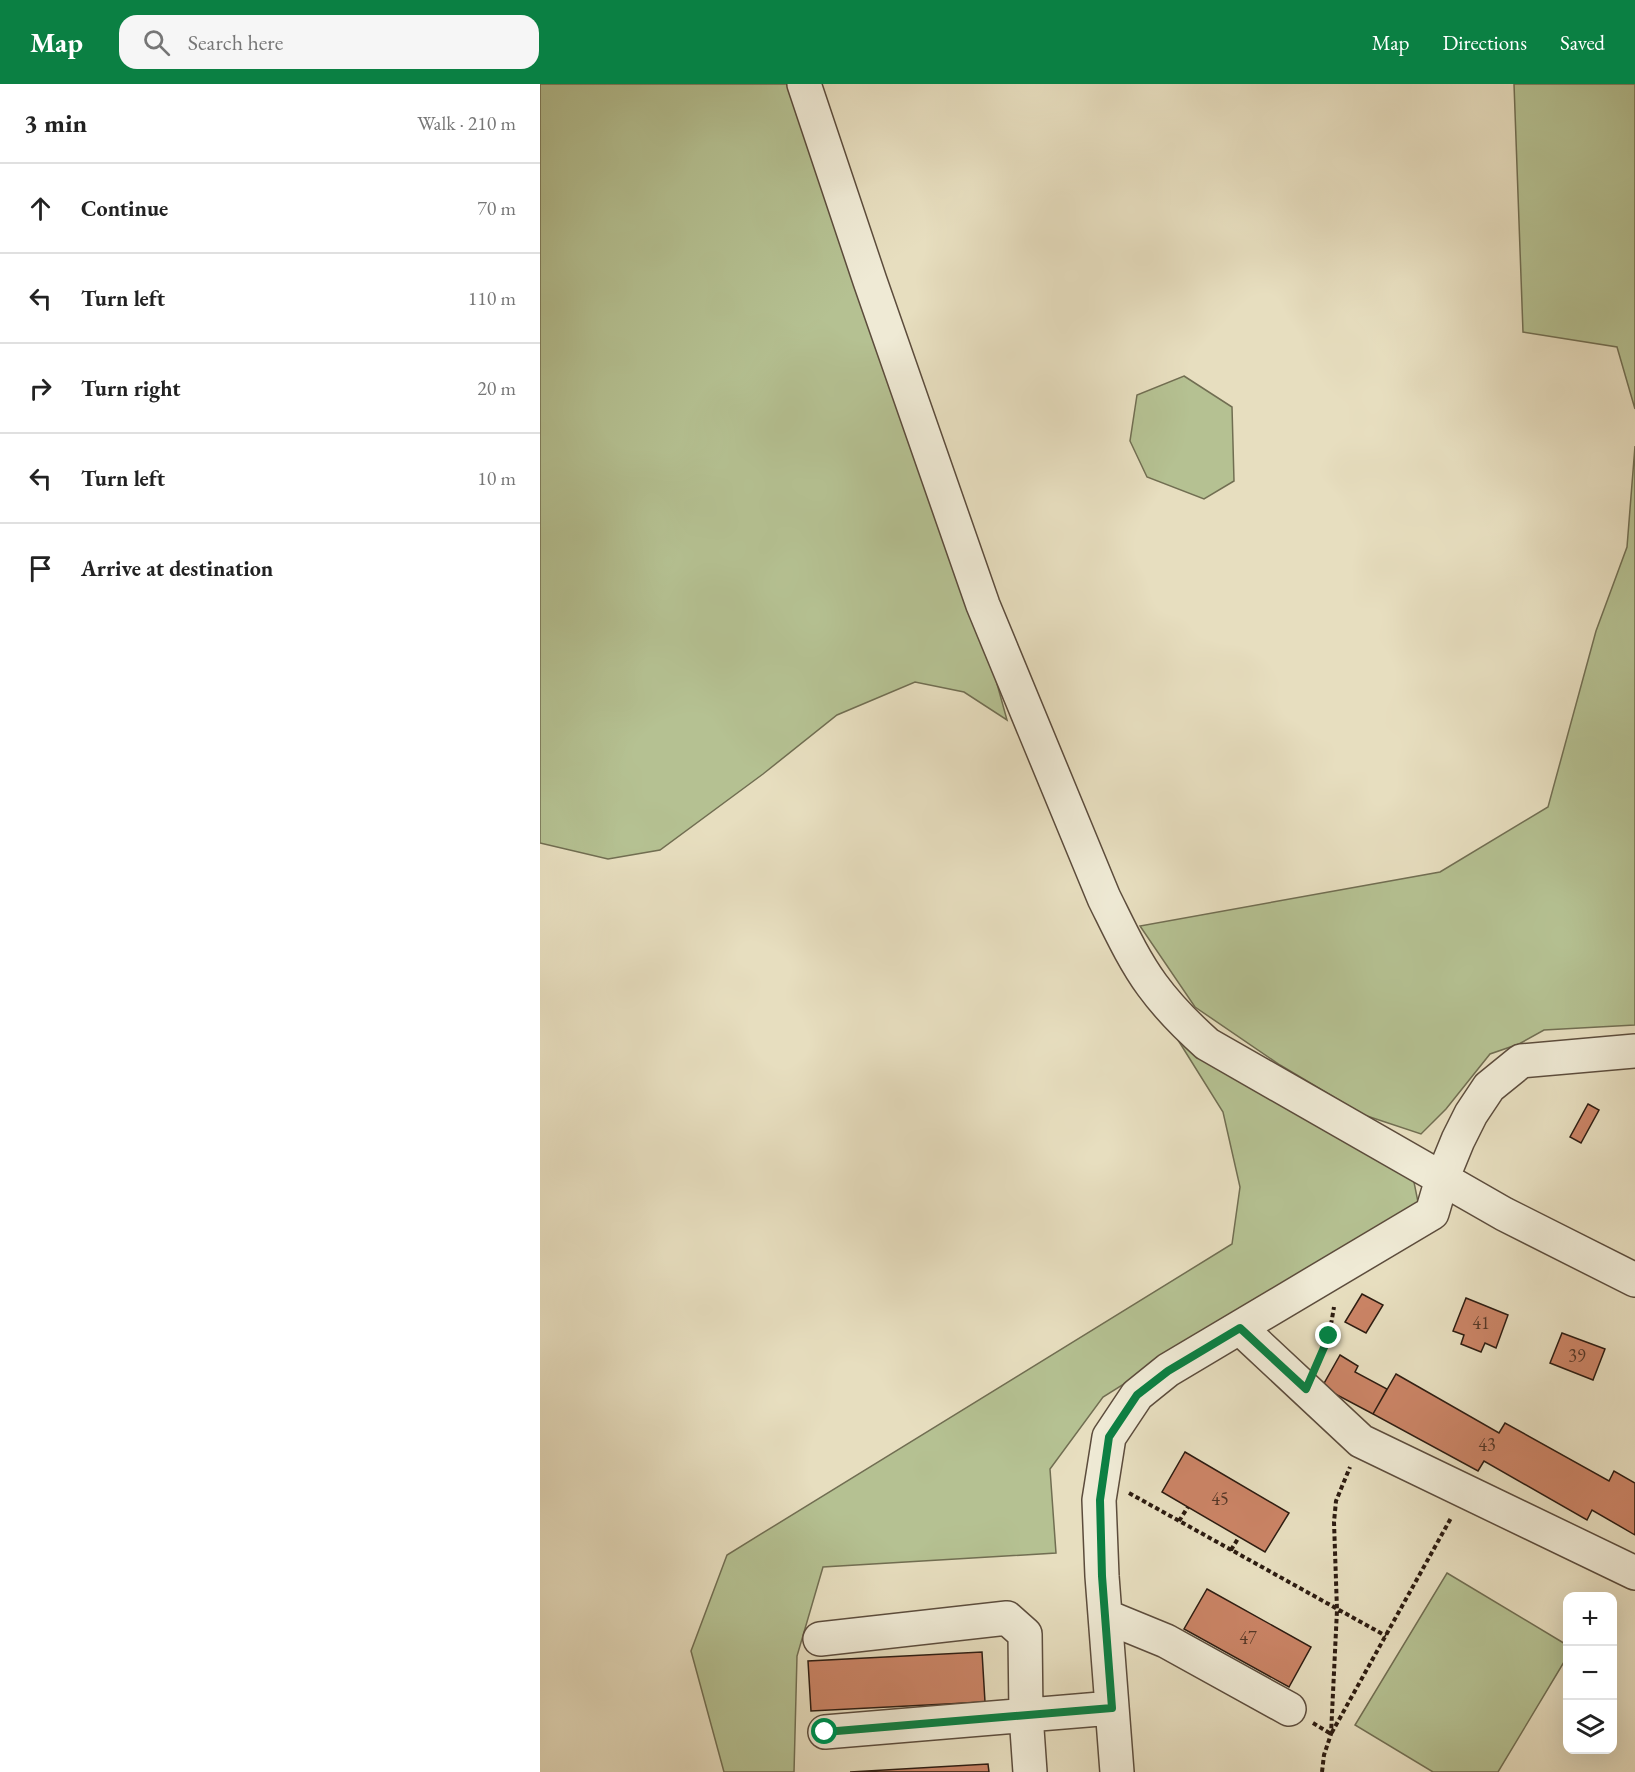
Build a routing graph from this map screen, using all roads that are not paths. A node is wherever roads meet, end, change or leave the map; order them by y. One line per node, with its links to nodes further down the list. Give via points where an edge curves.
1 (804, 84): 3 (street, via 983,605 1104,898 1127,944 1152,985 1207,1044)
2 (1635, 1051): 3 (street, via 1521,1062 1489,1087 1458,1140)
3 (1442, 1179): 4 (street); 5 (street, via 1432,1213)
4 (1635, 1280)
5 (1240, 1328): 6 (street, via 1361,1441); 7 (street, via 1168,1371 1137,1395 1109,1437 1100,1500)
6 (1635, 1573)
7 (1105, 1616): 9 (street); 10 (street, via 1166,1641)
8 (820, 1639): 11 (street, via 1007,1618 1024,1634)
9 (1112, 1708): 11 (street); 14 (street)
10 (1289, 1709)
11 (1026, 1715): 12 (street); 13 (street)
12 (825, 1732)
13 (1030, 1772)
14 (1117, 1772)

